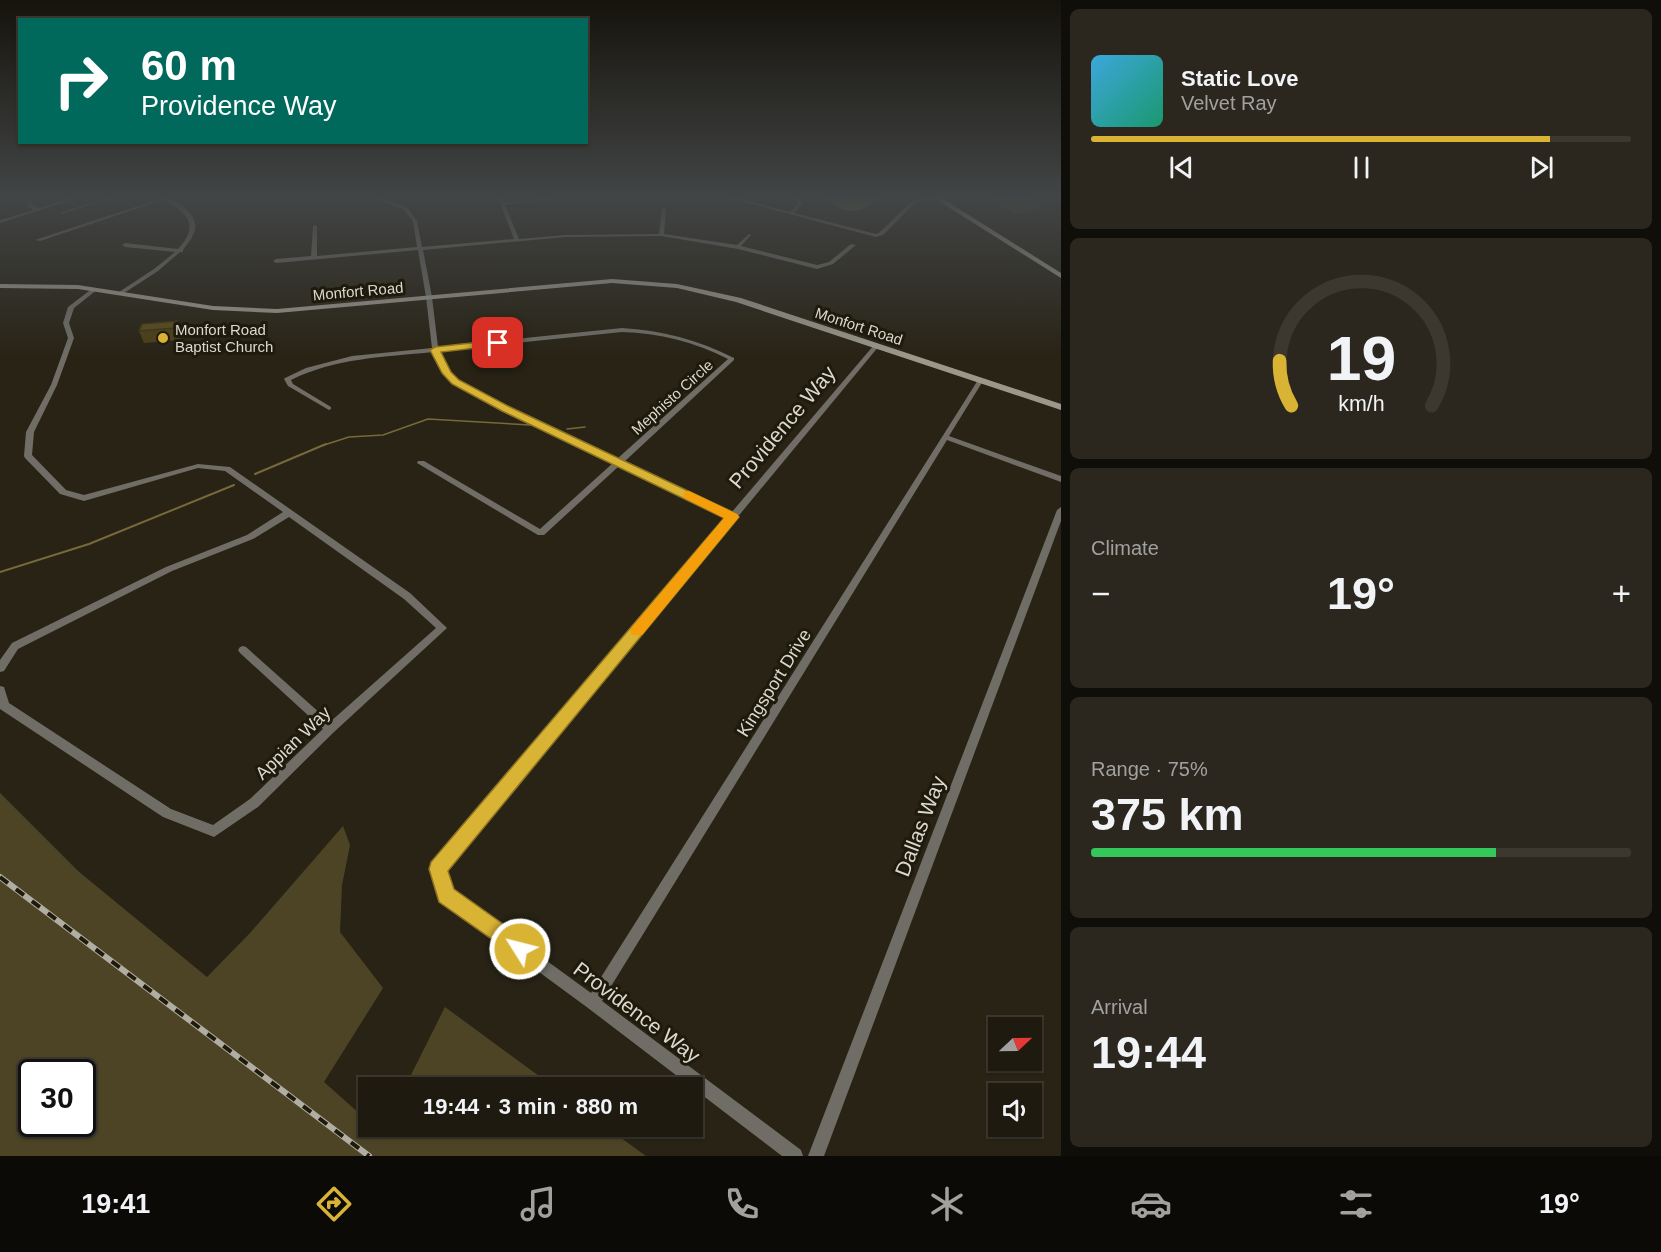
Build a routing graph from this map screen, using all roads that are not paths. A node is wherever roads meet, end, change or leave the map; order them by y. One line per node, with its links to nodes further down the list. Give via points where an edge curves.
1 (162, 249): 8 (street)
2 (315, 249): 9 (street)
3 (420, 249): 9 (street); 16 (street)
4 (749, 249): 5 (street, via 817,267 831,263)
5 (848, 249)
6 (1019, 249): 12 (street)
7 (1025, 249): 11 (street)
8 (181, 251): 15 (street)
9 (315, 258): 10 (street)
10 (276, 261)
11 (1061, 270)
12 (1061, 276)
13 (0, 286): 14 (street, Monfort Road)
14 (95, 290): 15 (street, Monfort Road); 27 (street, Appian Way, via 71,307 66,323 70,338 54,385 30,432 28,456 63,492 84,498 198,466 227,470)
15 (119, 294): 16 (street, Monfort Road, via 213,308 277,311)
16 (429, 297): 17 (street, Monfort Road, via 612,281 642,282 698,289); 18 (street)
17 (876, 346): 19 (street, Monfort Road); 28 (street, Providence Way)
18 (435, 350): 21 (street, Mephisto Circle, via 335,361 287,379 290,385); 23 (street, via 455,382); 23 (street, Mephisto Circle, via 644,330 732,359)
19 (980, 381): 20 (street, Monfort Road); 22 (street, Kingsport Drive)
20 (1061, 407)
21 (329, 408)
22 (947, 438): 25 (street); 33 (street, Kingsport Drive)
23 (620, 461): 24 (street, Mephisto Circle, via 541,533); 28 (street)
24 (421, 463)
25 (1061, 479)
26 (1061, 510): 35 (street, Dallas Way)
27 (288, 513): 30 (street, via 250,537 169,569 15,646); 32 (street, Appian Way, via 407,596 442,628)
28 (732, 517): 33 (street, Providence Way, via 438,869 446,895)
29 (243, 650): 32 (street)
30 (0, 668)
31 (0, 690): 32 (street, Appian Way, via 4,706 167,813 214,831 254,803)
32 (330, 729)
33 (594, 1003): 34 (street, Providence Way)
34 (795, 1156)
35 (816, 1156)

